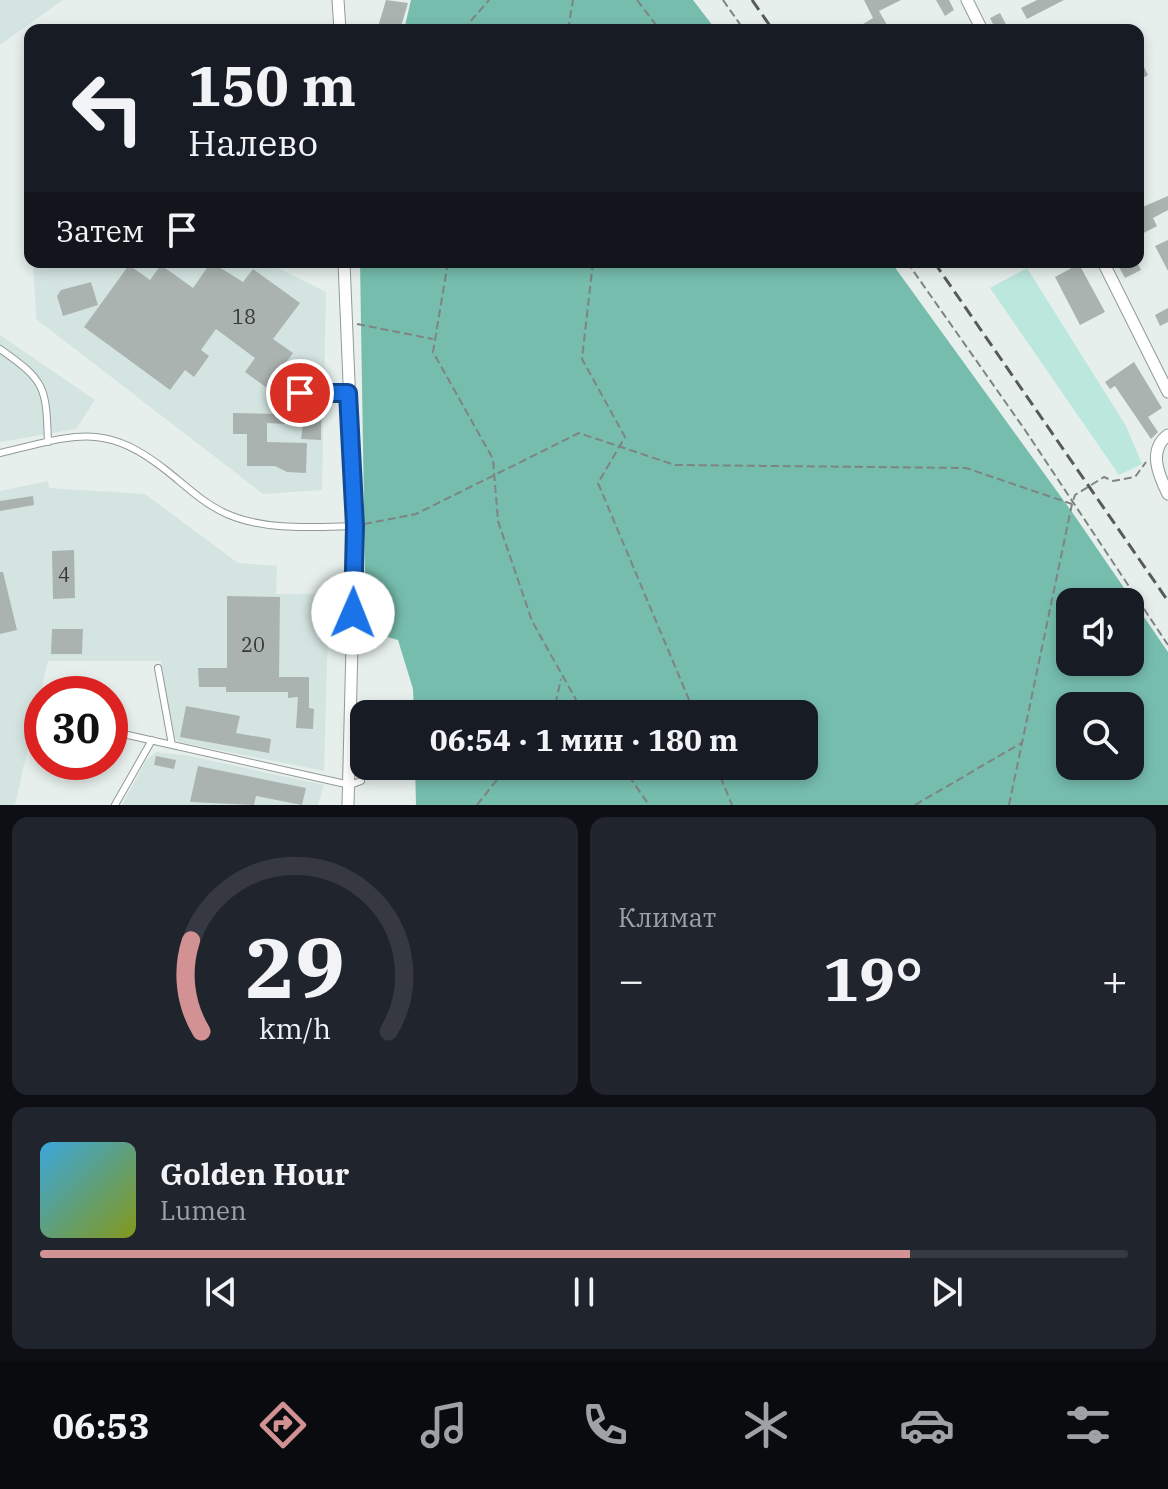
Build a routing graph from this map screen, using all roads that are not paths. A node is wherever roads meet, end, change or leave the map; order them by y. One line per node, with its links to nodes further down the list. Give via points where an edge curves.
1 (338, 0): 3 (street)
2 (967, 0): 4 (street)
3 (340, 24)
4 (979, 24)
5 (344, 268): 10 (street)
6 (1106, 268): 8 (street)
7 (0, 349): 12 (lane, via 32,371 42,388)
8 (1168, 392)
9 (300, 393): 10 (lane)
10 (348, 393): 15 (street)
11 (1168, 435): 14 (street, via 1156,448)
12 (48, 442): 13 (lane); 15 (lane, via 110,437 136,447 206,502 255,522)
13 (0, 453)
14 (1168, 494)
15 (355, 526): 20 (street)
16 (158, 668): 19 (lane)
17 (128, 735): 18 (lane)
18 (152, 740): 19 (lane); 21 (lane)
19 (172, 745): 20 (lane)
20 (356, 783): 22 (street)
21 (115, 805)
22 (348, 805)

